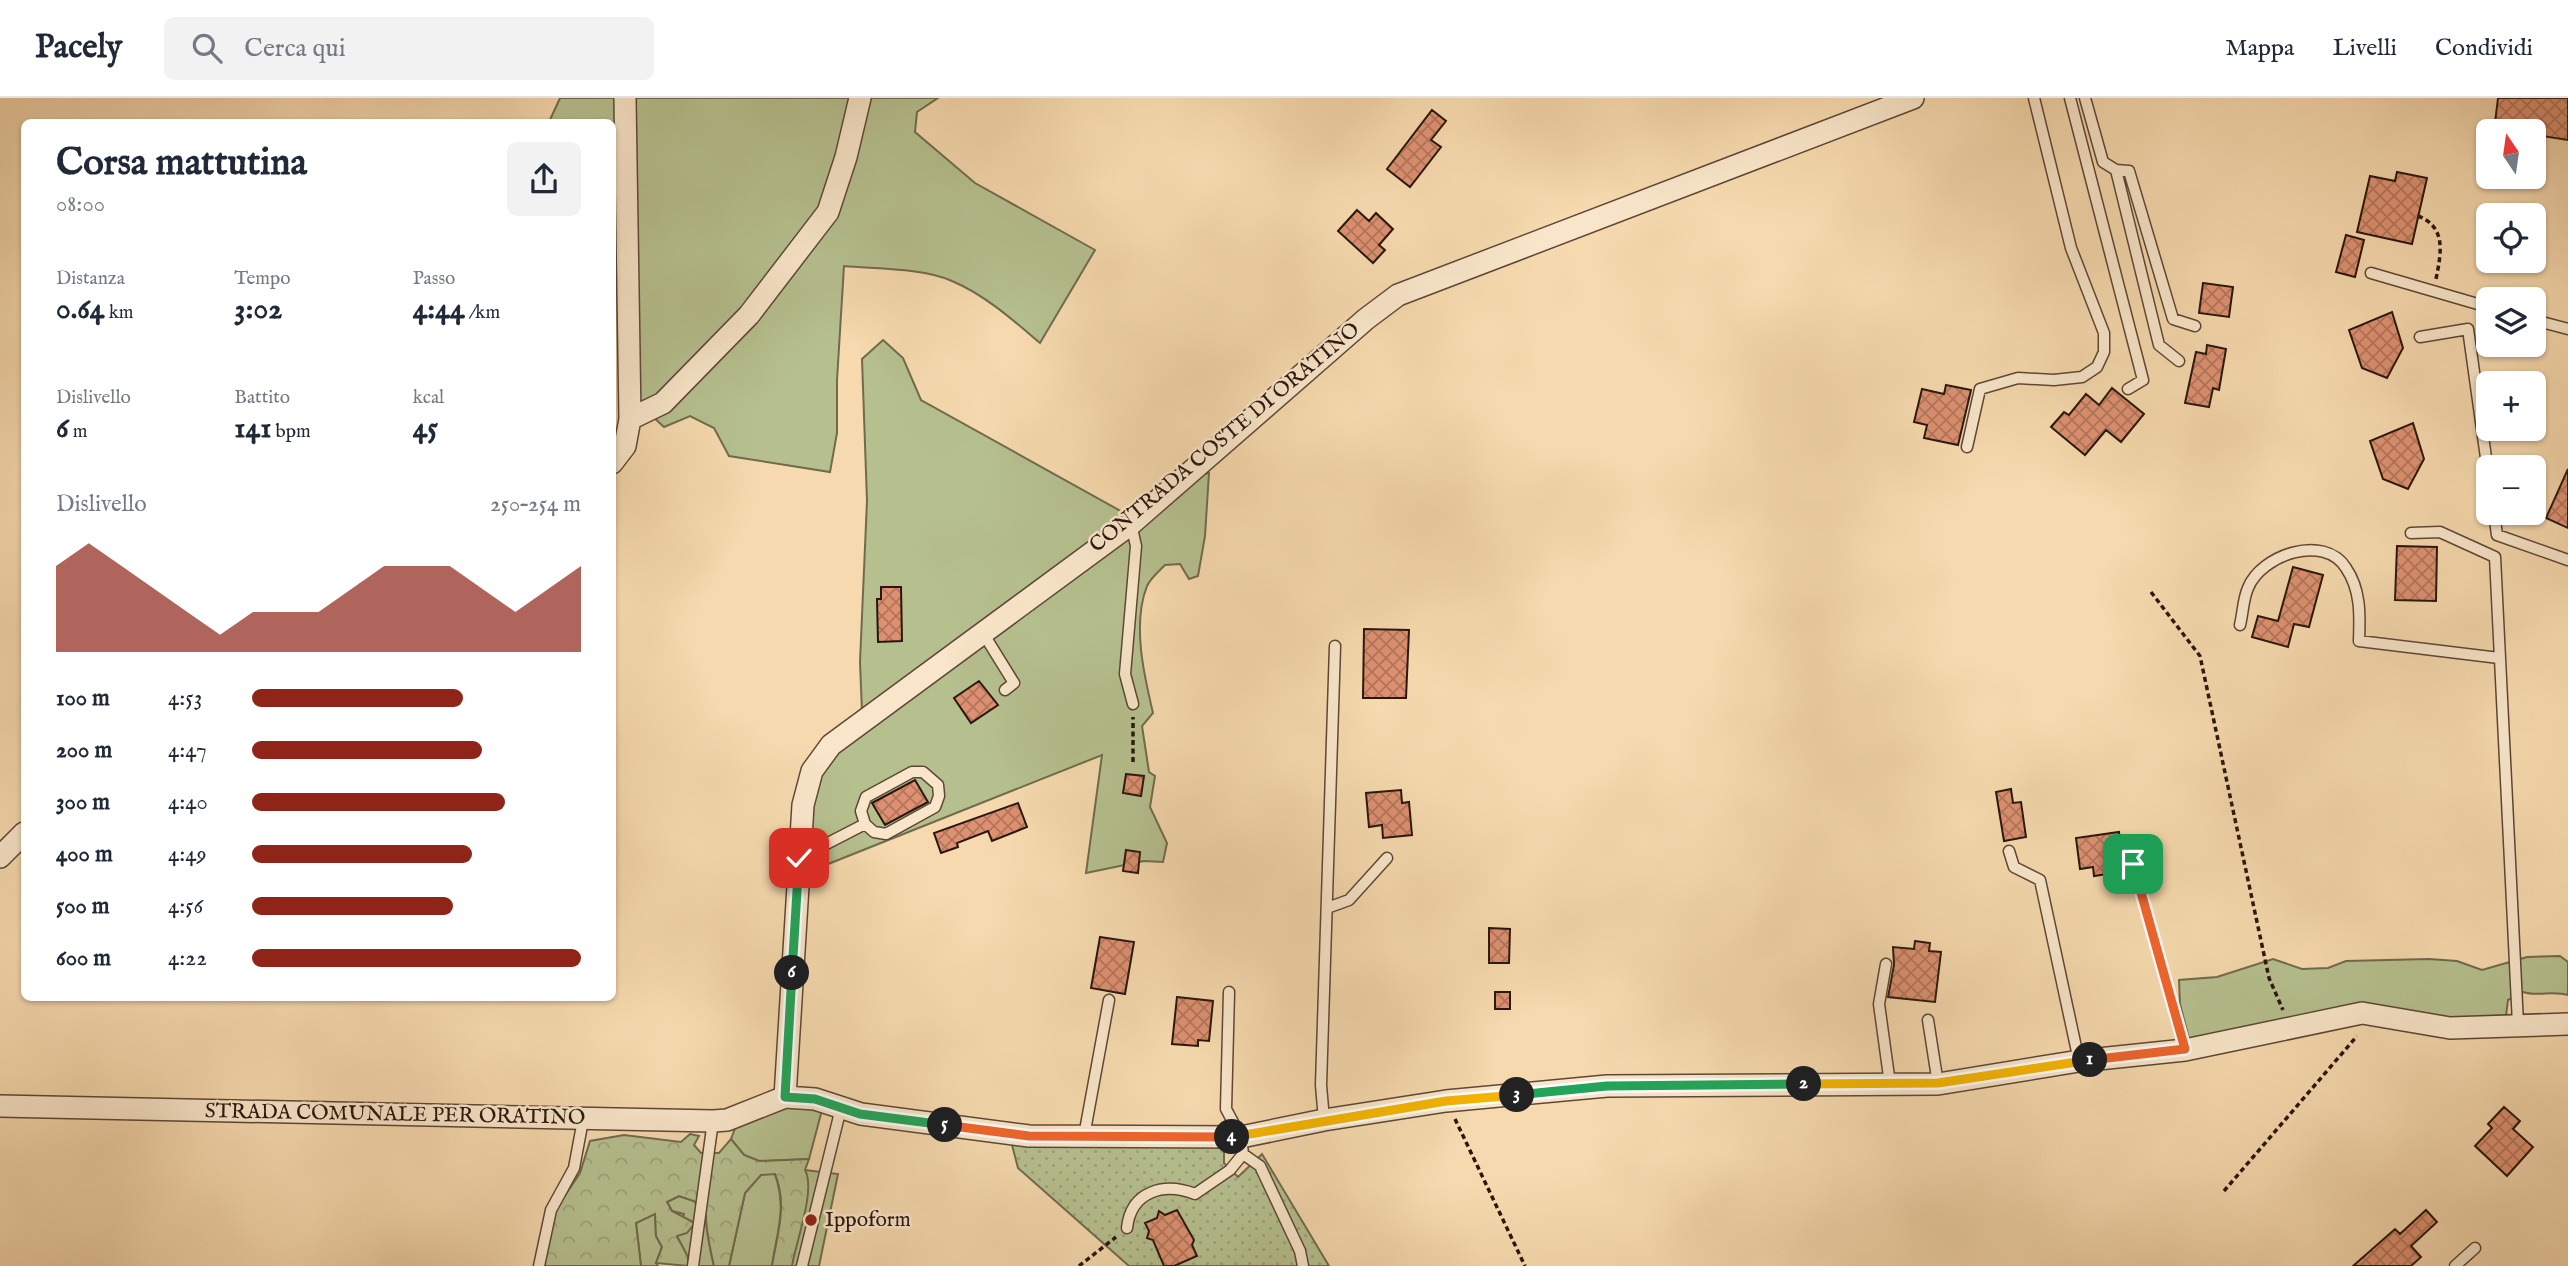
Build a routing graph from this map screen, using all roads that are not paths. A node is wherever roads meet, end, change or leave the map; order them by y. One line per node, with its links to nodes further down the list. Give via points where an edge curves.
1 (625, 98): 16 (street)
2 (860, 98): 16 (street, via 828,212 750,315 663,403)
3 (1913, 98): 20 (street, CONTRADA COSTE DI ORATINO, via 1398,295)
4 (2034, 98): 17 (lane, via 2071,248 2104,333 2104,352 2097,367 2082,377 2018,378 1980,389)
5 (2070, 98): 15 (lane, via 2143,380)
6 (2085, 98): 7 (lane, via 2103,162)
7 (2116, 170): 11 (lane, via 2130,171 2173,319); 14 (lane, via 2159,345)
8 (2371, 273): 9 (lane)
9 (2476, 304)
10 (2546, 323): 12 (lane)
11 (2195, 326)
12 (2568, 329)
13 (2420, 337): 18 (lane, via 2468,329)
14 (2179, 361)
15 (2128, 389)
16 (630, 419): 19 (street, via 625,446)
17 (1967, 447)
18 (2486, 455)
19 (616, 458)
20 (1131, 524): 25 (street, CONTRADA COSTE DI ORATINO); 29 (lane, via 1136,546 1125,674)
21 (2496, 525): 23 (lane, via 2497,535)
22 (2412, 533): 27 (lane, via 2440,532 2495,557)
23 (2568, 560)
24 (2240, 625): 27 (lane, via 2248,587 2264,565 2288,552 2309,551 2329,555 2345,565 2356,588 2359,641)
25 (983, 633): 28 (lane, via 1014,683); 34 (street, CONTRADA COSTE DI ORATINO, via 831,745 812,771 803,805)
26 (1335, 646): 37 (lane)
27 (2500, 658): 42 (lane)
28 (1005, 690)
29 (1133, 704)
30 (865, 824): 30 (lane, via 886,834 935,807 937,785 923,772 912,772 866,797 861,811); 34 (lane)
31 (21, 836): 33 (street)
32 (2009, 851): 45 (lane, via 2014,867 2040,880)
33 (0, 857)
34 (799, 858): 48 (street, CONTRADA COSTE DI ORATINO)
35 (1387, 858): 37 (lane, via 1349,900)
36 (2133, 864): 44 (lane)
37 (1327, 908): 52 (lane)
38 (1885, 964): 47 (lane, via 1879,1004)
39 (1229, 992): 55 (lane, via 1226,1109)
40 (1109, 1000): 54 (lane)
41 (1928, 1020): 46 (lane)
42 (2518, 1024): 43 (street); 44 (street, via 2450,1028 2362,1013)
43 (2568, 1024)
44 (2185, 1049): 45 (street)
45 (2080, 1061): 46 (street)
46 (1938, 1083): 47 (street)
47 (1890, 1084): 52 (street, via 1607,1086 1446,1101)
48 (785, 1097): 50 (street, via 815,1099); 53 (street, STRADA COMUNALE PER ORATINO)
49 (0, 1106): 51 (street, STRADA COMUNALE PER ORATINO)
50 (841, 1108): 54 (street, via 1029,1136); 60 (lane)
51 (583, 1120): 53 (street, STRADA COMUNALE PER ORATINO); 58 (lane, via 577,1157 551,1210)
52 (1324, 1120): 55 (street)
53 (713, 1121): 59 (lane)
54 (1084, 1136): 55 (street)
55 (1242, 1146): 56 (lane, via 1230,1170 1195,1194 1179,1188 1157,1189 1144,1196 1128,1215); 61 (lane, via 1260,1166)
56 (1127, 1228)
57 (2475, 1248): 62 (lane)
58 (539, 1266)
59 (693, 1266)
60 (802, 1266)
61 (1303, 1266)
62 (2455, 1266)

